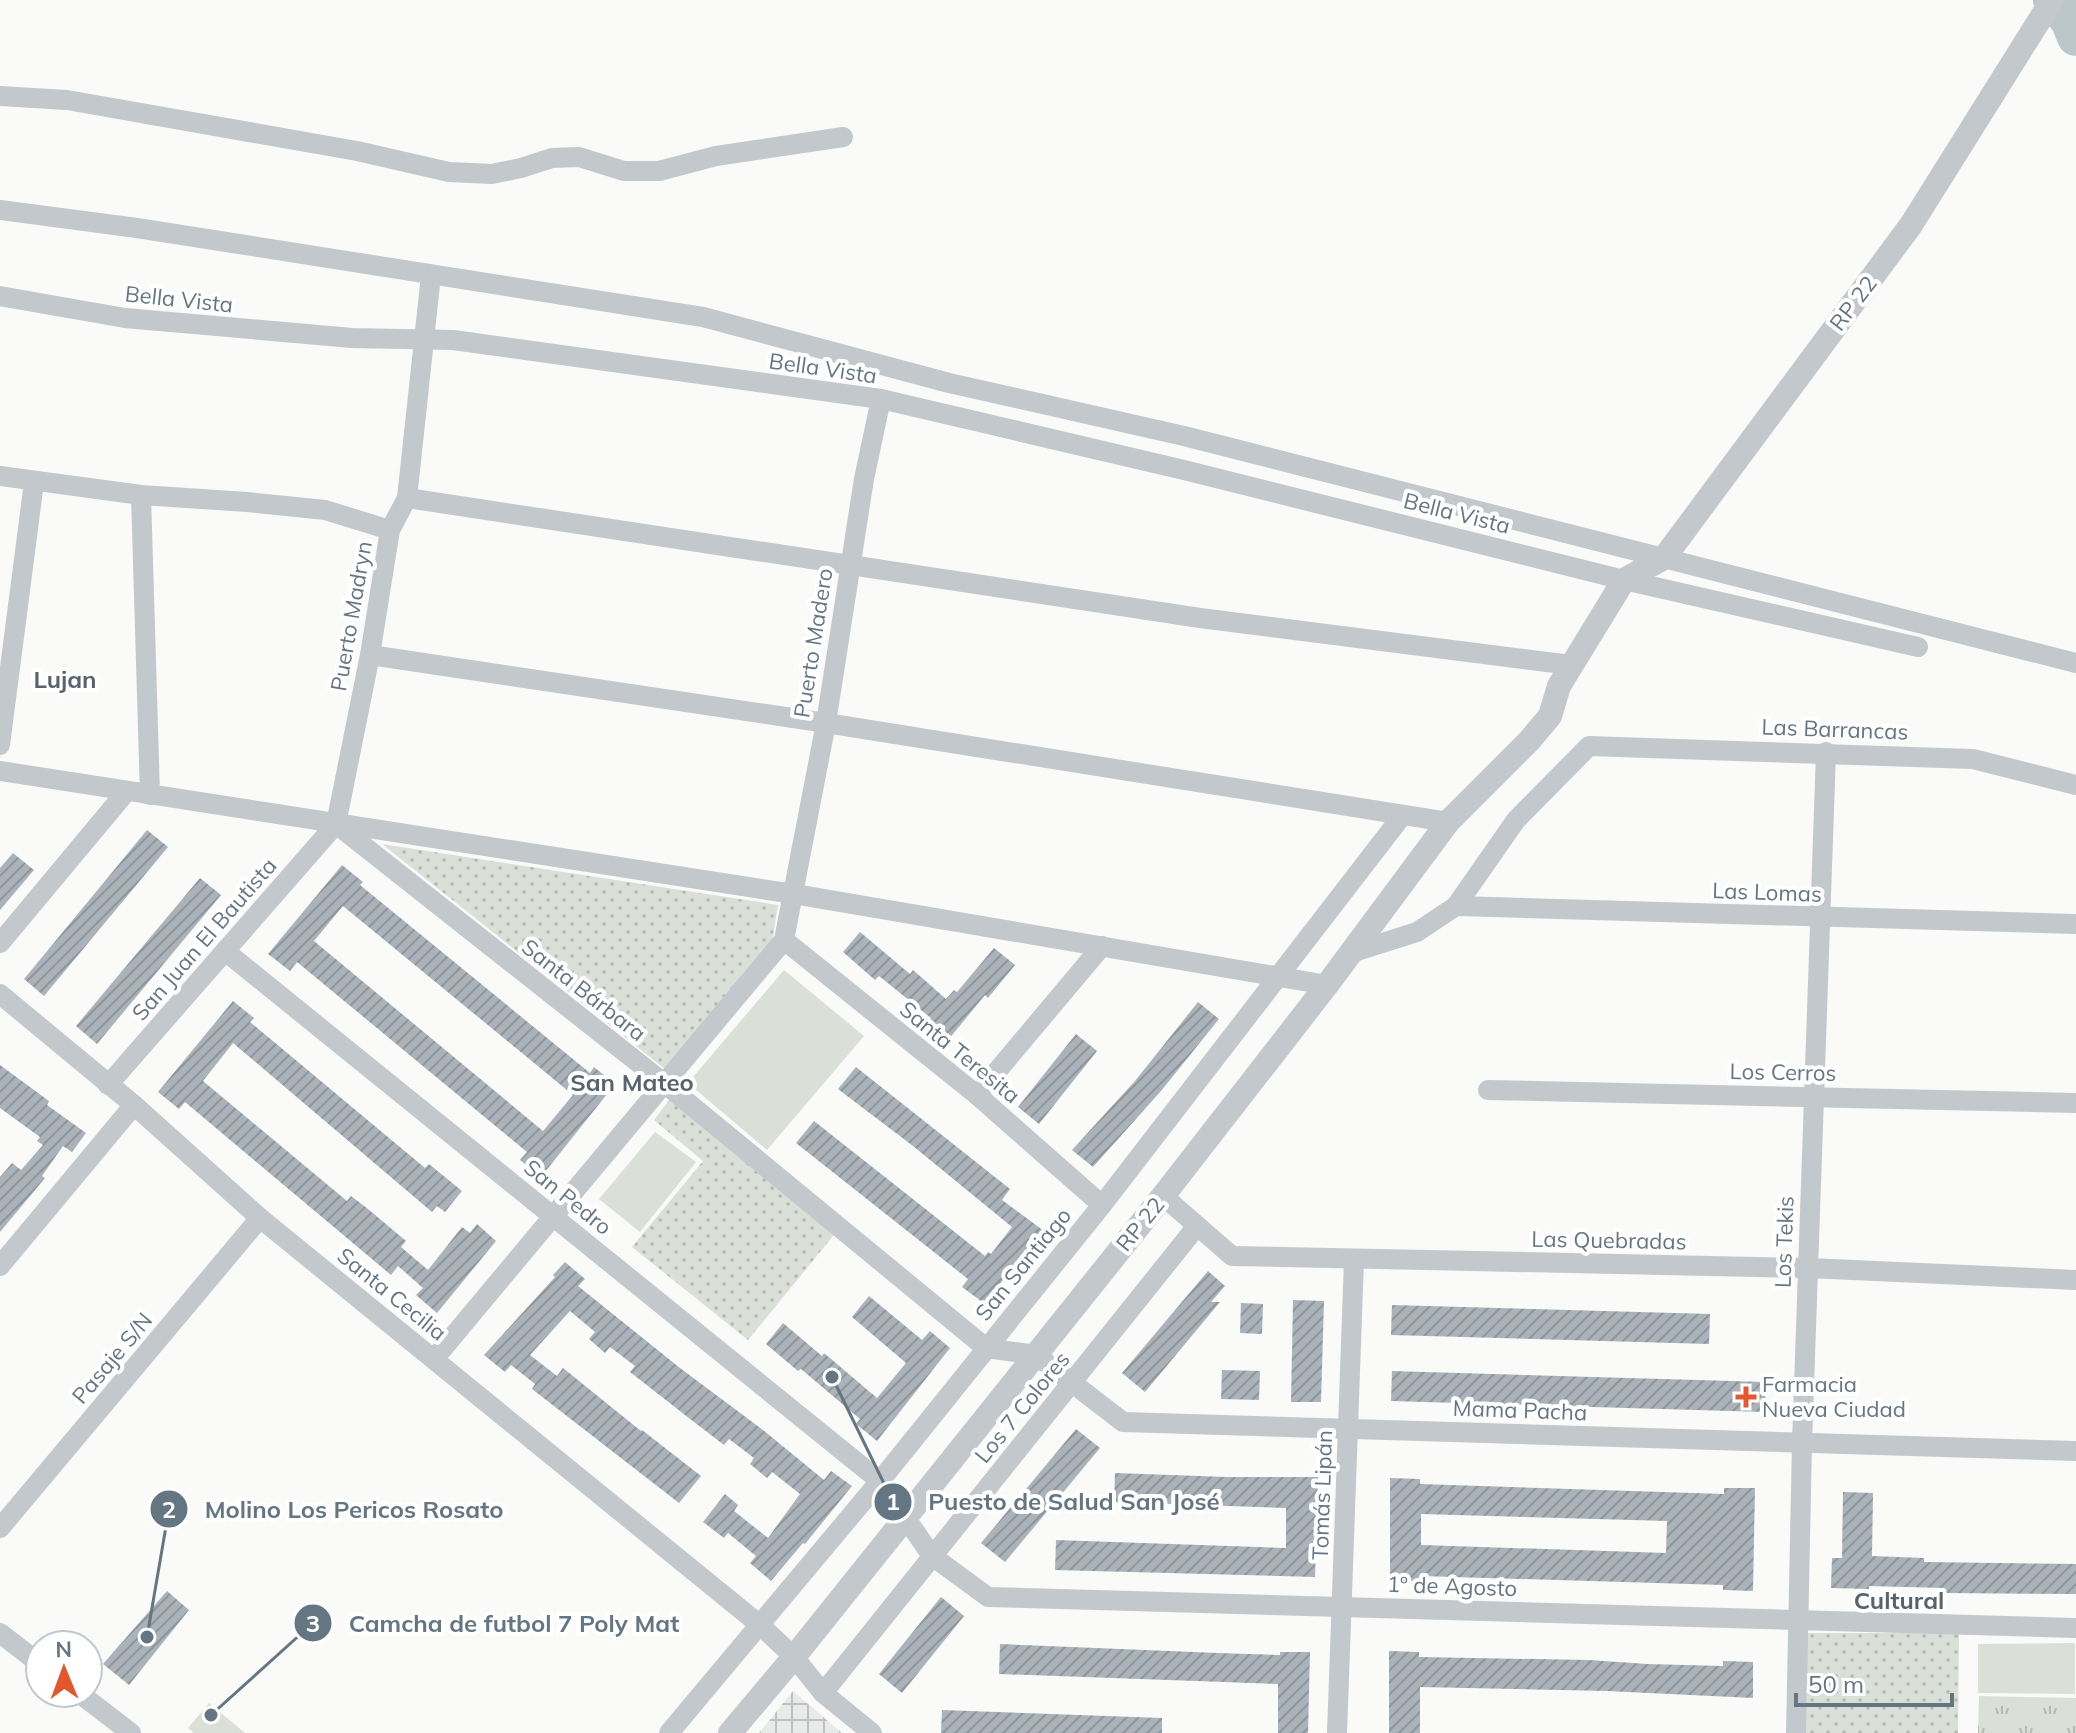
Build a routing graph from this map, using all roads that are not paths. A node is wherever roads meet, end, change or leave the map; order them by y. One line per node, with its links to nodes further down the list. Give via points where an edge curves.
1 (2052, 0): 14 (street, RP 22, via 1911,225)
2 (0, 96): 3 (street, via 67,100 449,172 492,174 552,158 579,157 624,171 659,171 716,156)
3 (843, 137)
4 (0, 210): 5 (street)
5 (431, 275): 7 (street, Puerto Madryn); 14 (street, via 703,317 949,383 1184,436)
6 (0, 296): 7 (street, Bella Vista, via 125,318 352,338)
7 (425, 338): 8 (street, Bella Vista); 12 (street, Puerto Madryn)
8 (881, 399): 15 (street, Puerto Madero); 16 (street, Bella Vista)
9 (0, 476): 10 (street)
10 (34, 482): 11 (street); 22 (street)
11 (141, 495): 13 (street, via 325,510); 27 (street)
12 (407, 498): 13 (street, Puerto Madryn); 15 (street)
13 (390, 530): 18 (street, Puerto Madryn)
14 (1664, 558): 16 (street, RP 22); 19 (street)
15 (849, 567): 20 (street); 21 (street, Puerto Madero)
16 (1624, 580): 17 (street, Bella Vista); 20 (street)
17 (1918, 647)
18 (370, 655): 21 (street); 30 (street, Puerto Madryn)
19 (2076, 663)
20 (1571, 665): 29 (street, RP 22, via 1550,716)
21 (826, 723): 28 (street); 31 (street, Puerto Madero)
22 (0, 745)
23 (1826, 752): 25 (street, Las Barrancas, via 1973,759); 32 (street, Las Barrancas, via 1589,746 1516,820); 33 (street, Los Tekis)
24 (0, 771): 26 (street)
25 (2076, 785)
26 (126, 792): 27 (street); 36 (street)
27 (150, 795): 30 (street)
28 (1402, 816): 29 (street); 40 (street, San Santiago)
29 (1448, 822): 41 (street, RP 22)
30 (336, 824): 31 (street); 38 (street, San Juan El Bautista); 43 (street, Santa Bárbara)
31 (794, 894): 35 (street, Puerto Madero); 37 (street)
32 (1456, 906): 33 (street, Las Lomas); 39 (street, via 1417,932)
33 (1820, 918): 34 (street, Las Lomas); 47 (street, Los Tekis)
34 (2076, 924)
35 (784, 940): 43 (street); 46 (street, Santa Teresita)
36 (0, 943)
37 (1102, 946): 40 (street); 46 (street)
38 (225, 951): 44 (street, San Juan El Bautista); 52 (street, San Pedro)
39 (1357, 951)
40 (1277, 977): 41 (street); 51 (street, San Santiago)
41 (1327, 985): 50 (street, RP 22)
42 (0, 994): 44 (street, Santa Cecilia)
43 (664, 1083): 52 (street); 59 (street, Santa Bárbara)
44 (108, 1085): 49 (street, Santa Cecilia)
45 (1488, 1090): 47 (street, Los Cerros)
46 (977, 1095): 51 (street, Santa Teresita)
47 (1812, 1097): 48 (street, Los Cerros); 57 (street, Los Tekis)
48 (2076, 1103)
49 (134, 1105): 53 (street, Santa Cecilia); 56 (street)
50 (1163, 1196): 54 (street, Las Quebradas); 60 (street, RP 22)
51 (1102, 1205): 59 (street, San Santiago)
52 (554, 1217): 61 (street); 66 (street, San Pedro)
53 (260, 1218): 61 (street, Santa Cecilia); 68 (street, Pasaje S/N)
54 (1197, 1226): 55 (street, Las Quebradas, via 1232,1256); 62 (street, Los 7 Colores)
55 (1354, 1260): 57 (street, Las Quebradas); 63 (street, Tomás Lipán)
56 (0, 1266)
57 (1808, 1268): 58 (street, Las Quebradas); 64 (street, Los Tekis)
58 (2076, 1280)
59 (986, 1348): 60 (street, Mama Pacha); 66 (street, San Santiago)
60 (1036, 1355): 62 (street, Mama Pacha); 67 (street, RP 22)
61 (434, 1359): 72 (street, Santa Cecilia)
62 (1072, 1383): 63 (street, Mama Pacha, via 1123,1422); 69 (street, Los 7 Colores)
63 (1348, 1429): 64 (street, Mama Pacha); 70 (street, Tomás Lipán)
64 (1802, 1443): 65 (street, Mama Pacha); 71 (street, Los Tekis)
65 (2076, 1451)
66 (880, 1481): 67 (street, 1º de Agosto); 72 (street, San Santiago)
67 (906, 1518): 69 (street, 1º de Agosto); 76 (street, RP 22)
68 (0, 1528)
69 (932, 1556): 70 (street, 1º de Agosto, via 988,1597); 77 (street, Los 7 Colores)
70 (1342, 1607): 71 (street, 1º de Agosto); 83 (street, Tomás Lipán)
71 (1798, 1619): 73 (street, 1º de Agosto); 84 (street, Los Tekis)
72 (760, 1625): 76 (street, Santa Cecilia); 80 (street, San Santiago)
73 (2076, 1628)
74 (0, 1633): 75 (street)
75 (24, 1652)
76 (794, 1657): 77 (street, Santa Cecilia); 81 (street, RP 22)
77 (823, 1693): 82 (street, Santa Cecilia)
78 (100, 1709): 79 (street)
79 (131, 1733)
80 (669, 1733)
81 (730, 1733)
82 (872, 1733)
83 (1337, 1733)
84 (1796, 1733)

